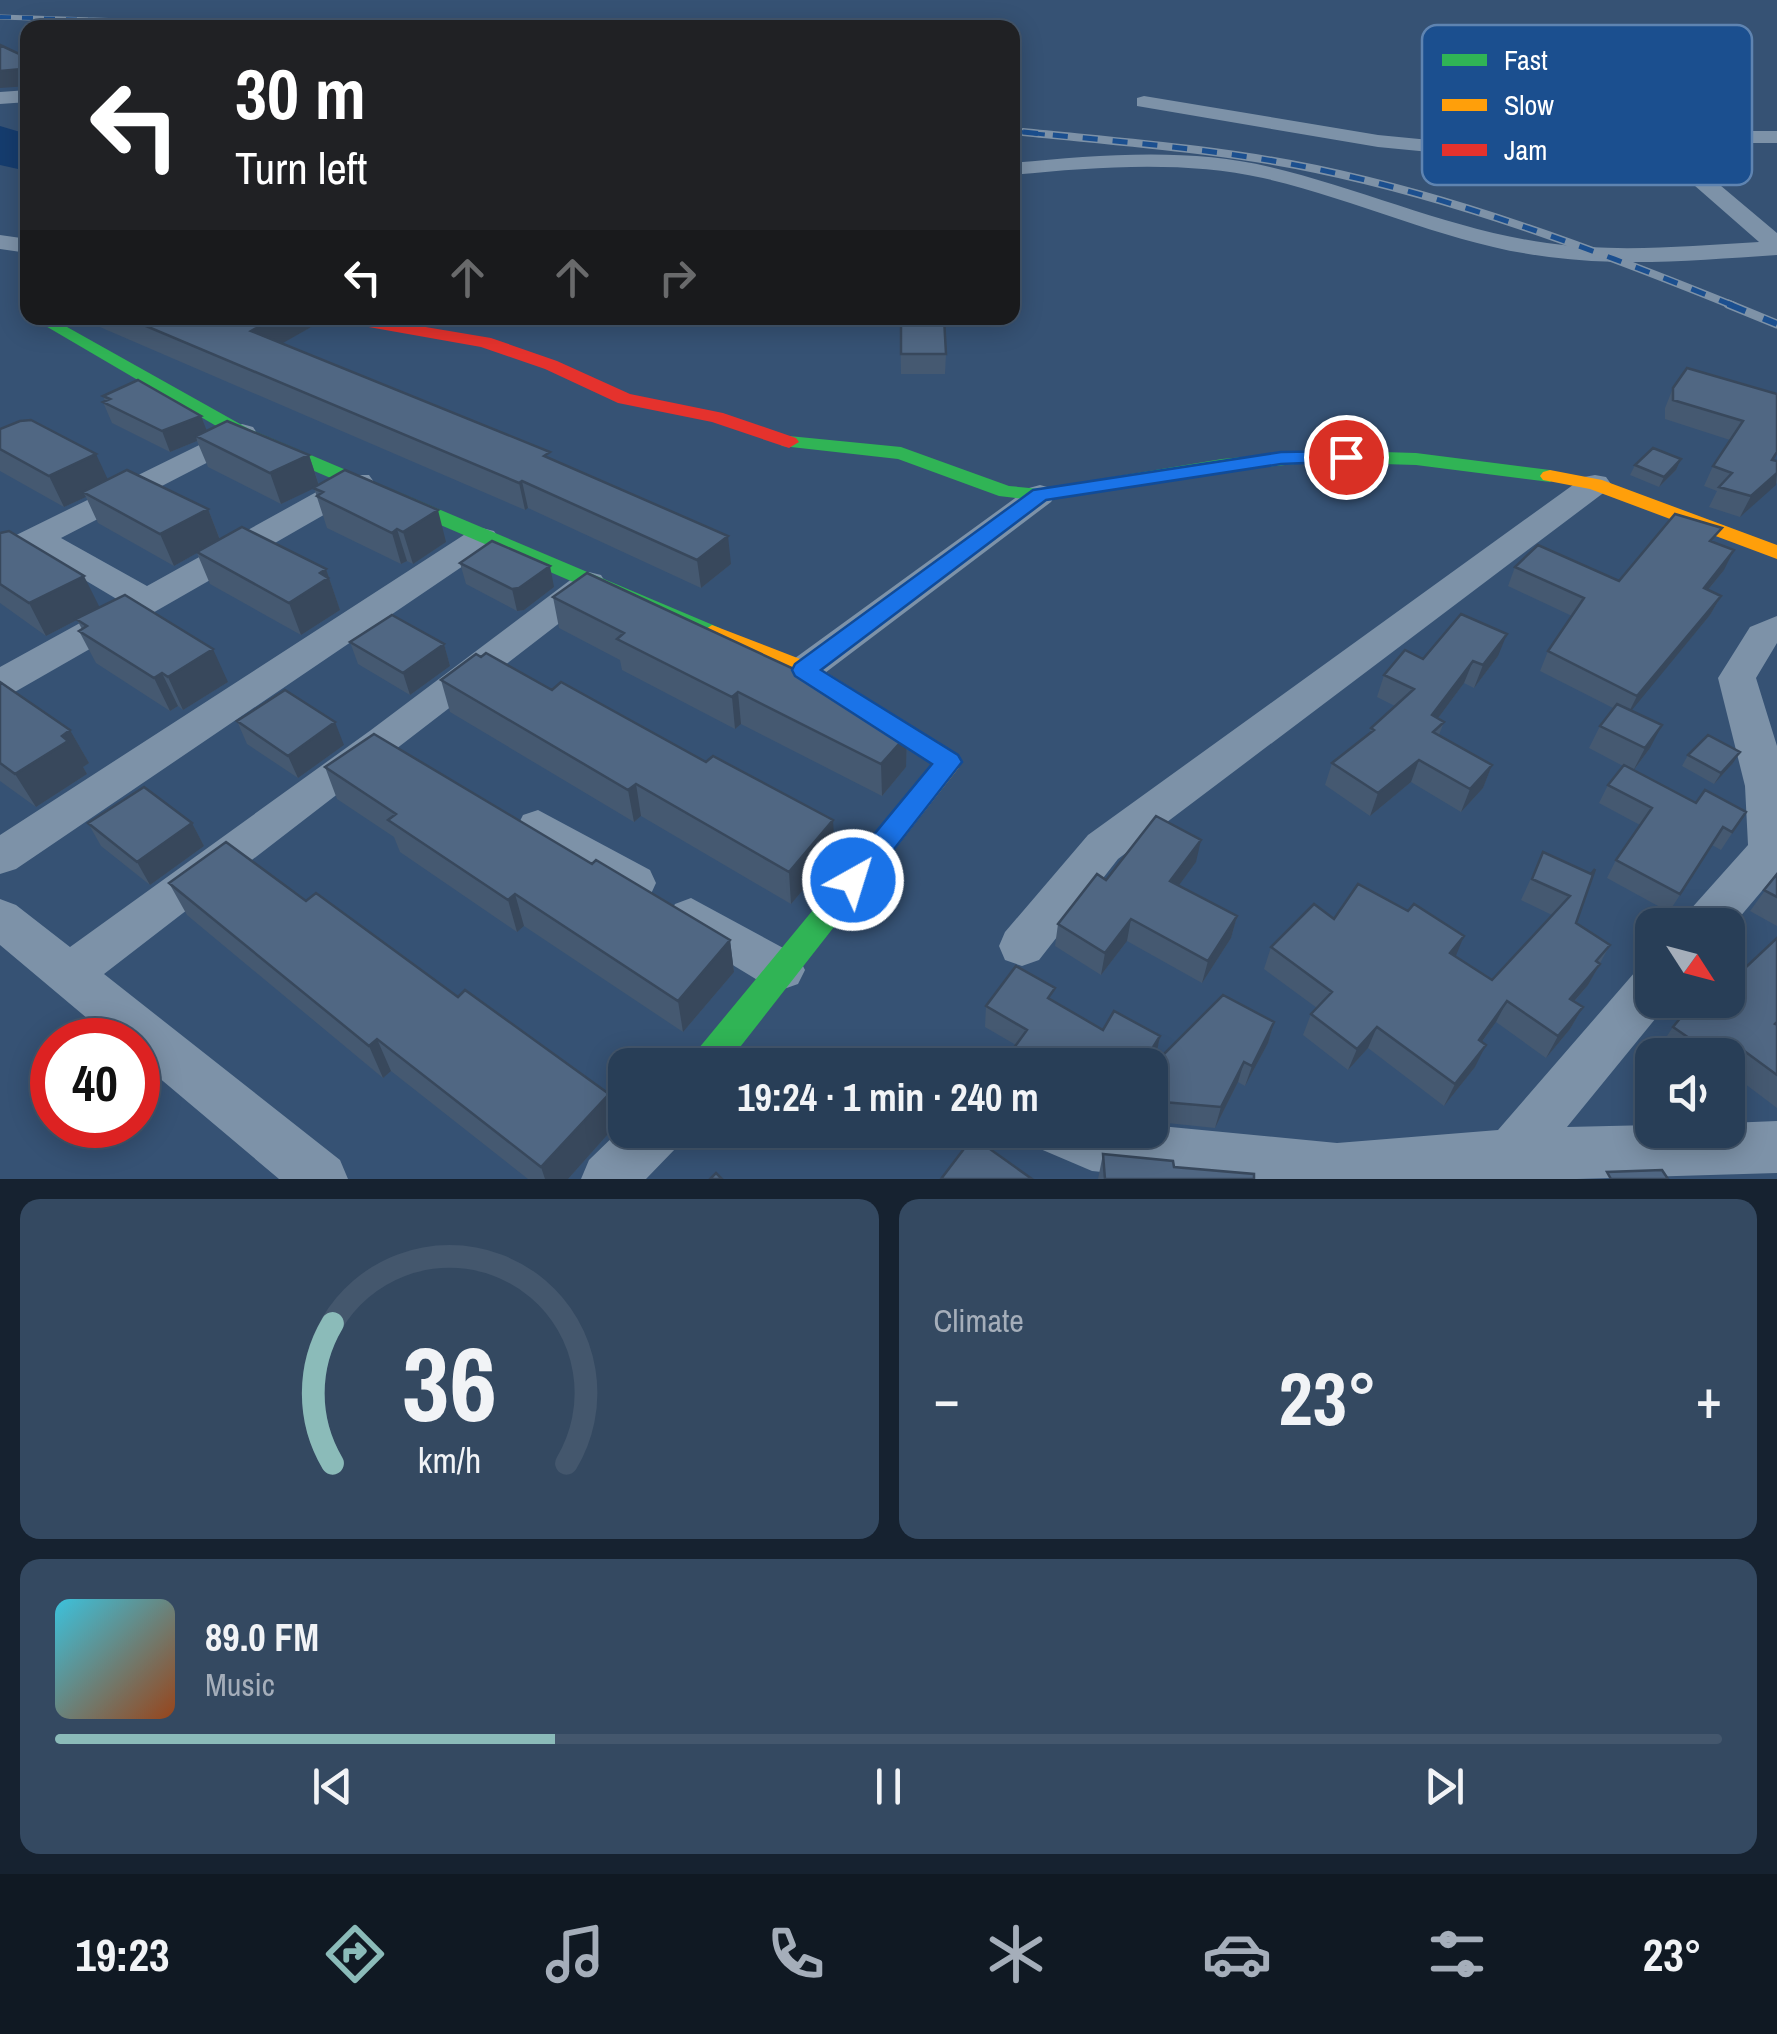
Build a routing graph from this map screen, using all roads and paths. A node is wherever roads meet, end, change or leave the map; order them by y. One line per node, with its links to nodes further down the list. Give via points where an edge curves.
1 (1144, 102): 4 (street)
2 (1752, 136): 3 (street)
3 (1777, 136)
4 (1422, 145)
5 (1020, 168): 7 (street, via 1234,167 1546,250 1629,257)
6 (1706, 185): 7 (street)
7 (1777, 246)
8 (52, 325): 10 (street)
9 (371, 325): 13 (street, via 485,342 625,399 716,417 784,441 901,453 1006,492)
10 (242, 434): 11 (street); 14 (street)
11 (359, 481): 15 (street); 19 (street)
12 (1595, 484): 13 (street, via 1378,456 1300,458); 16 (street); 27 (street, via 1103,847)
13 (1040, 494): 21 (street)
14 (36, 538): 17 (street); 19 (street)
15 (482, 538): 18 (street); 24 (street)
16 (1777, 552)
17 (0, 556)
18 (589, 584): 21 (street); 29 (street)
19 (148, 602): 22 (street)
20 (1777, 628): 25 (street, via 1763,636 1736,678 1775,820 1770,848)
21 (804, 670): 28 (street, via 949,762)
22 (0, 684)
23 (538, 828): 28 (street)
24 (0, 856)
25 (1719, 908)
26 (0, 918): 29 (street)
27 (1022, 946)
28 (781, 970): 31 (street)
29 (70, 973): 36 (street)
30 (1635, 1010): 35 (street)
31 (719, 1048)
32 (640, 1148): 37 (street)
33 (1121, 1148): 35 (street, via 1337,1170)
34 (1777, 1148): 35 (street)
35 (1519, 1167)
36 (321, 1179)
37 (608, 1179)

